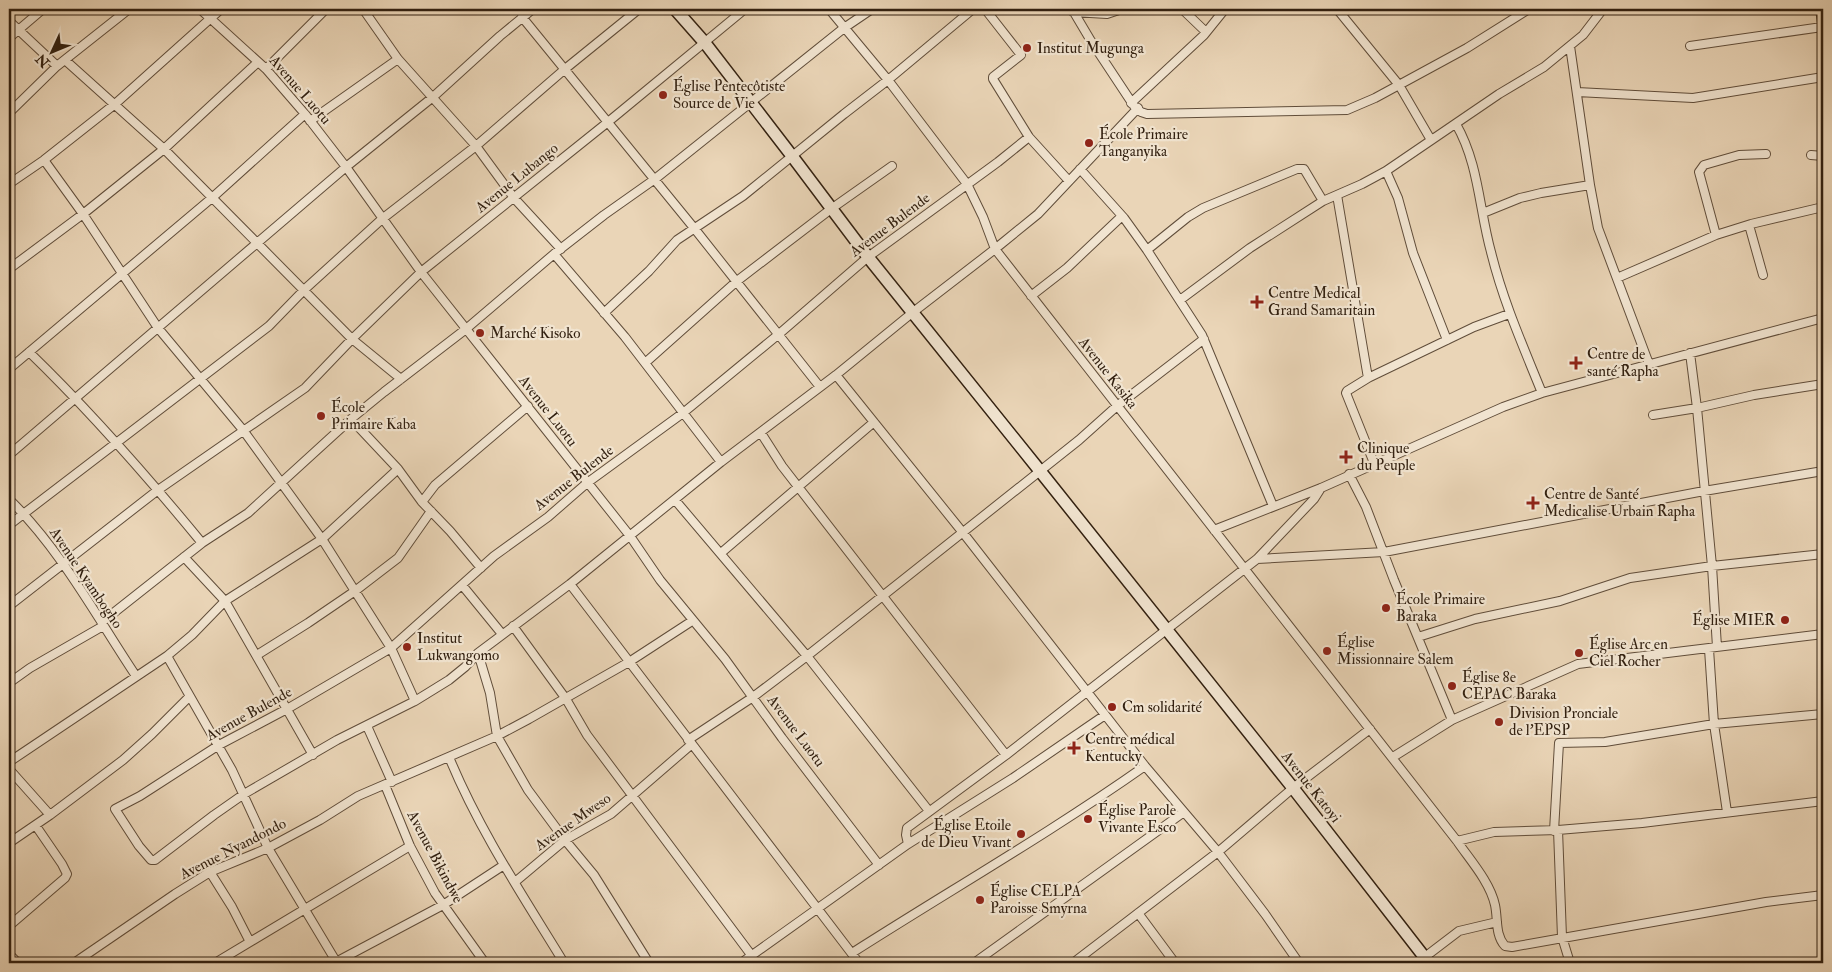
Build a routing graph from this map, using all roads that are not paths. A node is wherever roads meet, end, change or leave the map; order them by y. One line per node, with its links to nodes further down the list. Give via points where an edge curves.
1 (43, 9): 27 (street)
2 (129, 9): 35 (street)
3 (200, 9): 24 (street, Avenue Luotu)
4 (221, 9): 24 (street)
5 (326, 9): 38 (street)
6 (363, 9): 34 (street)
7 (533, 9): 23 (street)
8 (639, 9): 39 (street)
9 (675, 9): 31 (street, Avenue Katoyi)
10 (745, 9): 31 (street, Avenue Lubango)
11 (829, 9): 26 (street, Avenue Kasika)
12 (872, 9): 26 (street)
13 (973, 9): 41 (street)
14 (986, 9): 53 (street, via 1021,53 1021,57 992,78)
15 (1122, 9): 22 (street, via 1107,14)
16 (1182, 9): 29 (street)
17 (1224, 9): 29 (street)
18 (1337, 9): 42 (street)
19 (1529, 9): 42 (street)
20 (1603, 9): 32 (street)
21 (1820, 9): 28 (street)
22 (1073, 10): 47 (street)
23 (522, 17): 39 (street); 44 (street)
24 (210, 18): 36 (street, Avenue Luotu); 46 (street)
25 (9, 21): 27 (street)
26 (844, 28): 41 (street, Avenue Kasika); 45 (street)
27 (19, 29): 30 (street); 37 (street)
28 (1823, 29): 33 (street)
29 (1206, 32): 47 (street)
30 (9, 38)
31 (704, 43): 45 (street, Avenue Katoyi); 51 (street, Avenue Lubango)
32 (1570, 46): 43 (street); 52 (street, via 1544,67)
33 (1690, 46)
34 (398, 58): 44 (street); 50 (street)
35 (65, 60): 37 (street); 46 (street)
36 (258, 62): 38 (street, Avenue Luotu); 56 (street)
37 (57, 66): 48 (street)
38 (266, 69): 49 (street, Avenue Luotu)
39 (566, 69): 51 (street); 55 (street)
40 (1823, 77): 43 (street, via 1693,98)
41 (888, 80): 59 (street); 69 (street, Avenue Kasika)
42 (1399, 85): 47 (street, via 1347,110 1147,114); 54 (street)
43 (1576, 92): 70 (street)
44 (433, 97): 55 (street); 63 (street)
45 (750, 103): 59 (street, Avenue Katoyi); 66 (street)
46 (115, 104): 56 (street); 61 (street)
47 (1134, 106): 64 (street)
48 (9, 113)
49 (305, 114): 50 (street, Avenue Luotu); 72 (street)
50 (310, 121): 63 (street, Avenue Luotu)
51 (608, 122): 66 (street); 73 (street, Avenue Lubango)
52 (1456, 124): 54 (street); 77 (street, via 1472,161)
53 (1029, 137): 67 (street); 69 (street, Avenue Bulende)
54 (1432, 140): 65 (street)
55 (476, 146): 73 (street); 80 (street)
56 (164, 148): 72 (street); 78 (street)
57 (1766, 154): 83 (street, via 1739,156 1700,169)
58 (1811, 155): 60 (street)
59 (792, 156): 76 (street, Avenue Katoyi); 82 (street, via 736,202)
60 (1823, 156)
61 (44, 160): 68 (street); 78 (street)
62 (892, 166): 76 (street)
63 (346, 167): 80 (street, Avenue Luotu); 84 (street)
64 (1080, 169): 67 (street); 79 (street)
65 (1386, 172): 71 (street); 107 (street)
66 (655, 179): 82 (street); 87 (street)
67 (1069, 181): 85 (street, via 1038,214)
68 (9, 184)
69 (966, 184): 85 (street, Avenue Kasika); 88 (street, Avenue Bulende)
70 (1590, 185): 77 (street, via 1520,198); 93 (street, via 1598,228)
71 (1337, 195): 74 (street); 114 (street)
72 (213, 197): 84 (street); 91 (street)
73 (514, 198): 87 (street); 90 (street, Avenue Lubango)
74 (1324, 201): 86 (street, via 1304,169 1297,169 1203,208); 97 (street, via 1250,248)
75 (1823, 207): 81 (street)
76 (831, 209): 88 (street, Avenue Katoyi); 94 (street)
77 (1483, 213): 100 (street, via 1490,251)
78 (83, 214): 89 (street); 91 (street)
79 (1122, 216): 86 (street); 96 (street, via 1067,268)
80 (382, 219): 90 (street, Avenue Luotu); 95 (street)
81 (1749, 225): 83 (street); 92 (street)
82 (694, 228): 94 (street); 98 (street, via 677,240)
83 (1716, 235): 93 (street)
84 (258, 243): 95 (street); 102 (street)
85 (995, 249): 96 (street, Avenue Kasika); 99 (street)
86 (1147, 250): 97 (street)
87 (558, 252): 98 (street); 103 (street)
88 (868, 257): 99 (street, Avenue Katoyi); 104 (street, Avenue Bulende)
89 (9, 269)
90 (421, 272): 103 (street, Avenue Luotu); 105 (street, Avenue Lubango)
91 (122, 275): 102 (street); 108 (street)
92 (1763, 275)
93 (1617, 278): 111 (street)
94 (736, 281): 104 (street); 110 (street)
95 (305, 290): 105 (street); 115 (street, via 269,326)
96 (1031, 296): 122 (street, Avenue Kasika)
97 (1180, 300): 106 (street)
98 (604, 313): 110 (street)
99 (912, 313): 113 (street); 135 (street, Avenue Katoyi)
100 (1510, 314): 107 (street); 119 (street)
101 (1823, 318): 109 (street)
102 (158, 328): 115 (street); 120 (street)
103 (466, 329): 116 (street); 121 (street, Avenue Luotu)
104 (779, 334): 118 (street); 124 (street, Avenue Bulende)
105 (352, 339): 116 (street); 128 (street, Avenue Lubango, via 309,386)
106 (1204, 339): 122 (street, Avenue Mweso); 147 (street)
107 (1447, 340): 114 (street)
108 (29, 352): 112 (street); 120 (street)
109 (1690, 354): 111 (street); 123 (street)
110 (645, 363): 124 (street)
111 (1649, 364): 119 (street)
112 (9, 369)
113 (836, 375): 118 (street); 127 (street)
114 (1368, 378): 133 (street, via 1346,393)
115 (201, 379): 128 (street); 130 (street)
116 (401, 379): 126 (street)
117 (1823, 384): 123 (street)
118 (820, 387): 129 (street)
119 (1542, 392): 133 (street)
120 (75, 397): 130 (street); 131 (street)
121 (528, 406): 139 (street, Avenue Luotu); 146 (street, via 435,485)
122 (1117, 406): 135 (street, Avenue Mweso); 151 (street, Avenue Kasika)
123 (1697, 408): 125 (street); 143 (street)
124 (683, 413): 132 (street); 139 (street, Avenue Bulende)
125 (1653, 415)
126 (351, 419): 134 (street); 138 (street)
127 (874, 422): 140 (street); 152 (street)
128 (243, 430): 138 (street); 142 (street, Avenue Lubango)
129 (761, 433): 132 (street); 140 (street)
130 (116, 442): 142 (street); 149 (street)
131 (9, 454)
132 (721, 462): 145 (street)
133 (1374, 463): 137 (street)
134 (398, 469): 146 (street); 154 (street)
135 (1040, 471): 152 (street, Avenue Mweso); 174 (street, Avenue Katoyi)
136 (1823, 471): 143 (street)
137 (1349, 474): 141 (street); 156 (street)
138 (282, 482): 154 (street); 155 (street, via 248,513)
139 (587, 483): 153 (street, Avenue Luotu); 163 (street, Avenue Bulende)
140 (799, 487): 157 (street); 168 (street)
141 (1320, 488): 147 (street); 160 (street, via 1314,499)
142 (158, 490): 155 (street); 161 (street, Avenue Lubango)
143 (1704, 491): 156 (street); 162 (street)
144 (9, 499): 149 (street, Avenue Kyambogho)
145 (675, 500): 153 (street); 157 (street)
146 (422, 502): 148 (street)
147 (1273, 506): 151 (street)
148 (431, 511): 163 (street); 167 (street, via 398,558)
149 (23, 512): 150 (street); 161 (street, Avenue Kyambogho)
150 (9, 524)
151 (1214, 530): 164 (street, Avenue Kasika)
152 (964, 534): 168 (street, Avenue Mweso); 187 (street)
153 (630, 536): 165 (street); 171 (street, Avenue Luotu)
154 (322, 539): 167 (street); 169 (street)
155 (202, 543): 159 (street)
156 (1384, 552): 160 (street); 177 (street)
157 (721, 553): 183 (street)
158 (1823, 554): 162 (street)
159 (184, 558): 169 (street); 172 (street)
160 (1257, 559): 164 (street)
161 (64, 564): 170 (street, Avenue Lubango); 172 (street, Avenue Kyambogho)
162 (1712, 566): 177 (street, via 1630,578 1552,603 1475,619); 179 (street)
163 (481, 568): 166 (street, Avenue Bulende)
164 (1246, 568): 174 (street); 198 (street, Avenue Kasika)
165 (570, 584): 173 (street); 184 (street)
166 (462, 585): 175 (street); 178 (street, Avenue Bulende)
167 (355, 591): 178 (street); 181 (street)
168 (883, 596): 183 (street, Avenue Mweso); 203 (street)
169 (225, 601): 181 (street); 182 (street)
170 (9, 606)
171 (692, 621): 184 (street, Avenue Nyandondo); 189 (street, Avenue Luotu)
172 (103, 624): 185 (street, Avenue Kyambogho); 186 (street)
173 (513, 626): 175 (street); 190 (street)
174 (1167, 631): 187 (street); 210 (street, Avenue Katoyi)
175 (502, 634): 180 (street)
176 (1823, 634): 179 (street)
177 (1418, 637): 195 (street)
178 (391, 648): 191 (street); 192 (street, Avenue Bulende)
179 (1713, 648): 195 (street, via 1578,664); 196 (street)
180 (478, 653): 191 (street, via 449,680); 199 (street, via 490,693)
181 (257, 655): 192 (street)
182 (167, 656): 185 (street); 188 (street)
183 (808, 656): 189 (street, Avenue Mweso); 214 (street)
184 (629, 662): 190 (street, Avenue Nyandondo); 200 (street)
185 (136, 676): 206 (street)
186 (9, 683)
187 (1088, 692): 193 (street); 203 (street)
188 (189, 697): 201 (street); 217 (street, via 123,760)
189 (753, 697): 200 (street, Avenue Mweso); 227 (street, Avenue Luotu)
190 (566, 699): 199 (street, Avenue Nyandondo); 212 (street, via 587,735)
191 (415, 701): 197 (street)
192 (287, 709): 201 (street, Avenue Bulende); 202 (street)
193 (1105, 714): 207 (street); 223 (street, via 1013,778)
194 (1823, 714): 196 (street)
195 (1452, 720): 205 (street)
196 (1714, 724): 216 (street); 219 (street, via 1605,742 1559,743)
197 (367, 726): 202 (street); 209 (street, Avenue Bikindwe)
198 (1370, 729): 205 (street, Avenue Kasika); 210 (street)
199 (497, 736): 204 (street, Avenue Nyandondo); 220 (street, via 528,790)
200 (690, 742): 212 (street, Avenue Mweso); 233 (street)
201 (219, 745): 211 (street); 211 (street, Avenue Bulende, via 115,809 153,861)
202 (313, 754): 211 (street)
203 (1006, 755): 214 (street)
204 (449, 757): 209 (street, Avenue Nyandondo); 228 (street, via 463,791)
205 (1393, 757): 221 (street, Avenue Kasika)
206 (9, 762)
207 (1145, 766): 215 (street); 241 (street, via 1075,814)
208 (9, 769): 217 (street)
209 (389, 784): 224 (street, Avenue Bikindwe); 225 (street, Avenue Nyandondo, via 358,796)
210 (1293, 788): 226 (street); 243 (street, Avenue Katoyi)
211 (244, 794): 225 (street)
212 (631, 796): 220 (street, Avenue Mweso, via 611,814); 242 (street)
213 (1823, 801): 216 (street)
214 (929, 811): 223 (street, via 907,828)
215 (1184, 812): 226 (street); 253 (street)
216 (1727, 812): 219 (street)
217 (50, 815): 218 (street)
218 (36, 826): 222 (street); 237 (street, via 67,874)
219 (1556, 830): 221 (street, via 1494,832); 238 (street)
220 (565, 840): 230 (street, Avenue Mweso); 250 (street, via 594,875)
221 (1457, 841): 236 (street, Avenue Kasika, via 1491,893)
222 (9, 843)
223 (908, 844): 227 (street)
224 (410, 846): 232 (street, Avenue Bikindwe); 234 (street)
225 (268, 848): 229 (street, Avenue Nyandondo); 234 (street)
226 (1218, 852): 235 (street); 256 (street)
227 (879, 865): 233 (street)
228 (504, 866): 230 (street); 232 (street)
229 (210, 872): 239 (street); 245 (street, Avenue Nyandondo)
230 (515, 882): 249 (street)
231 (1823, 895): 238 (street)
232 (443, 905): 247 (street); 248 (street, Avenue Bikindwe)
233 (819, 908): 241 (street); 242 (street)
234 (304, 910): 239 (street); 247 (street)
235 (1138, 913): 254 (street); 255 (street)
236 (1497, 922): 238 (street, Avenue Kasika, via 1499,936 1506,946); 243 (street, via 1460,932)
237 (9, 926)
238 (1562, 937): 257 (street)
239 (250, 942): 246 (street)
240 (9, 954): 244 (street)
241 (852, 954): 252 (street)
242 (752, 956): 251 (street)
243 (1424, 961)
244 (18, 963)
245 (74, 963)
246 (215, 963)
247 (336, 963)
248 (485, 963)
249 (564, 963)
250 (649, 963)
251 (741, 963)
252 (859, 963)
253 (974, 963)
254 (1073, 963)
255 (1175, 963)
256 (1299, 963)
257 (1570, 963)

